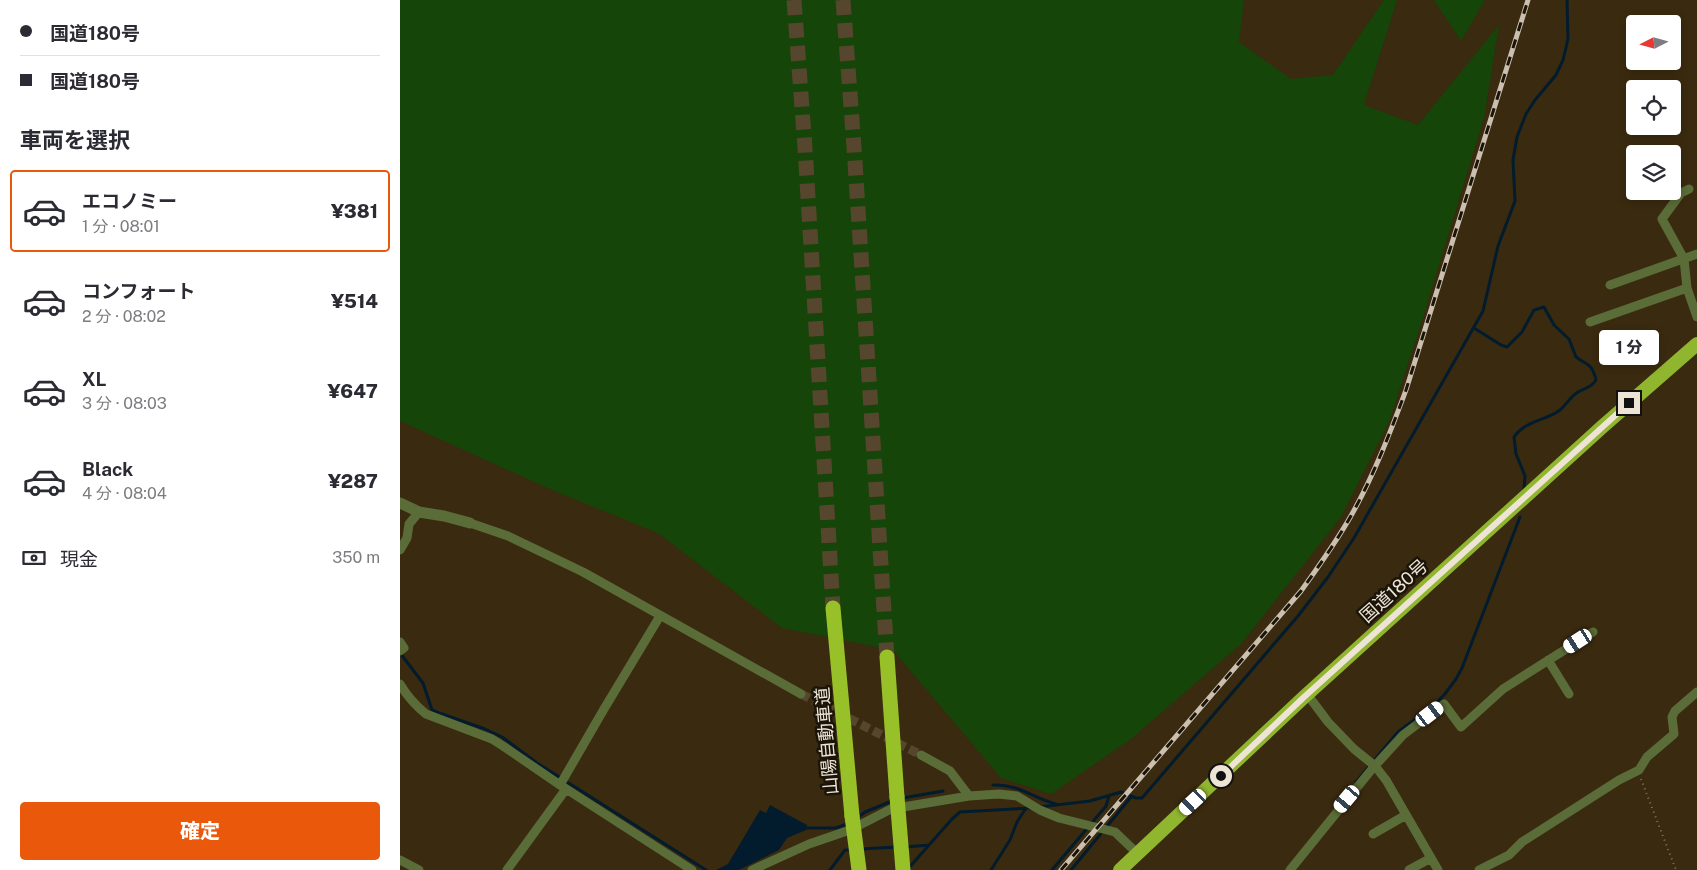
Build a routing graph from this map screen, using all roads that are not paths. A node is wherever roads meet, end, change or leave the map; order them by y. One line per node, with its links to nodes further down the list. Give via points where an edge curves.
1 (1689, 189): 3 (street, via 1681,192 1662,219)
2 (1697, 254): 3 (street)
3 (1684, 259): 4 (street); 5 (street)
4 (1610, 285)
5 (1687, 288): 6 (street); 7 (street)
6 (1697, 317)
7 (1590, 322)
8 (1697, 344): 21 (highway, 国道180号)
9 (400, 503): 10 (street)
10 (419, 512): 11 (street); 12 (street, via 409,524 407,538)
11 (470, 523): 14 (street, via 508,536 583,572)
12 (400, 550)
13 (833, 608): 37 (highway, 山陽自動車道, bridge)
14 (660, 616): 20 (street); 26 (street)
15 (1593, 632): 17 (street)
16 (887, 657): 38 (highway, bridge)
17 (1548, 660): 22 (street); 25 (street, via 1503,689 1461,727 1444,704 1403,735)
18 (400, 684): 23 (street)
19 (1697, 692): 43 (street, via 1675,711 1672,717 1674,734 1647,757 1639,770 1522,842 1509,855)
20 (801, 694)
21 (1307, 694): 25 (street, via 1328,722); 30 (highway, 国道180号)
22 (1569, 694)
23 (403, 696): 26 (street, via 426,714 492,740)
24 (921, 755): 27 (street, via 950,771)
25 (1373, 764): 28 (street); 40 (street)
26 (563, 783): 34 (street); 35 (street)
27 (968, 796): 30 (street, via 1016,796 1059,818 1114,832); 36 (street, via 878,814 850,830 809,844)
28 (1406, 815): 29 (street); 31 (street)
29 (1373, 834)
30 (1138, 854): 39 (highway, 国道180号)
31 (1431, 858): 41 (street); 42 (street)
32 (400, 860): 33 (street)
33 (419, 870)
34 (507, 870)
35 (692, 870)
36 (752, 870)
37 (859, 870)
38 (903, 870)
39 (1120, 870)
40 (1290, 870)
41 (1410, 870)
42 (1438, 870)
43 (1479, 870)

